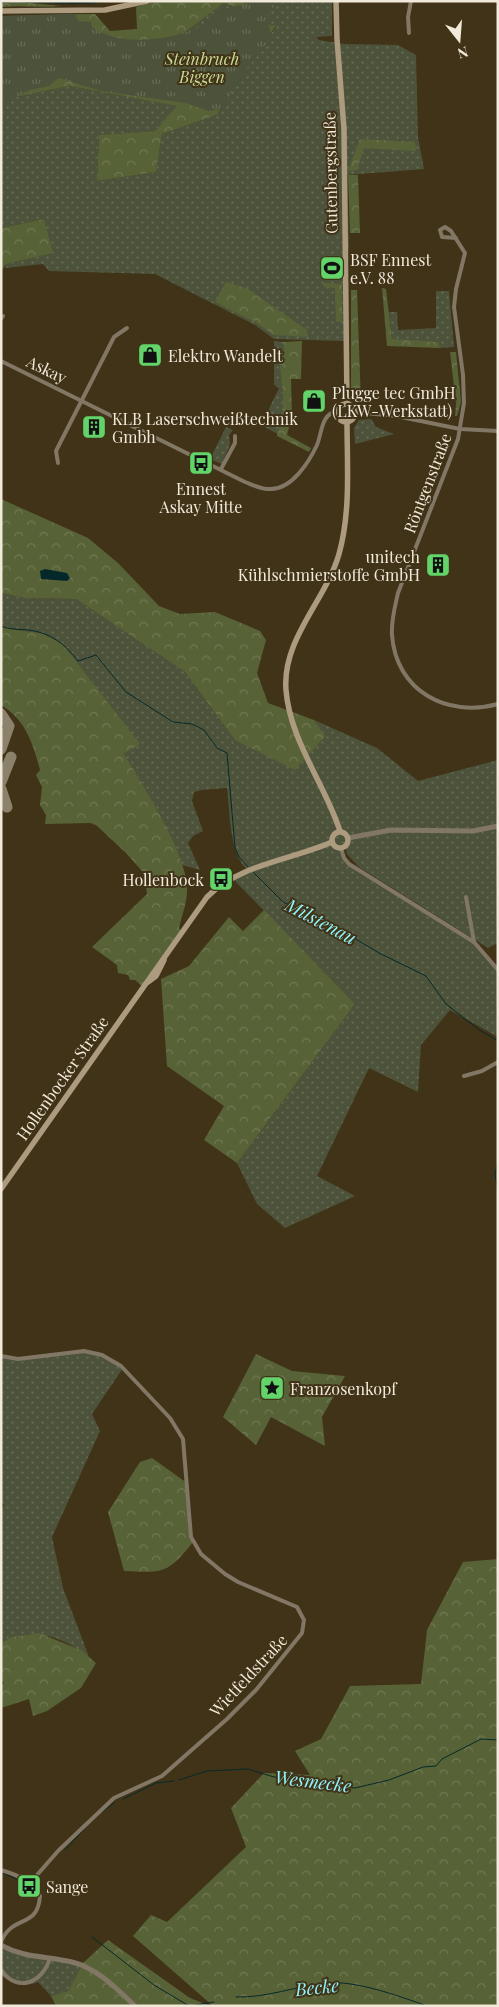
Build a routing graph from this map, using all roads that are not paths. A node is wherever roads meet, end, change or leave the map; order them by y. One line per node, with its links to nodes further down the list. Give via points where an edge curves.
1 (147, 1): 4 (main road, via 105,10)
2 (336, 1): 10 (main road, Gutenbergstraße, via 344,129)
3 (411, 1): 5 (street)
4 (1, 12)
5 (409, 33)
6 (456, 238): 14 (street, Röntgenstraße, via 465,253 454,307 464,389)
7 (127, 328): 9 (street, via 114,337)
8 (1, 361): 9 (street, Askay)
9 (82, 400): 17 (street, via 56,451); 18 (street, Askay)
10 (347, 404): 11 (main road, via 342,405); 12 (main road, via 354,407)
11 (338, 412): 13 (main road, via 340,418); 18 (street, Askay, via 329,414 308,460 282,487 257,487)
12 (355, 412): 13 (main road, via 353,419); 14 (street, via 396,416)
13 (347, 421): 21 (main road, via 346,527 331,576 297,639 286,688 294,727)
14 (460, 429): 15 (street); 19 (street, Röntgenstraße, via 398,593 392,617 392,636 404,673 429,698 461,709)
15 (498, 431)
16 (235, 436): 18 (street, via 235,443)
17 (58, 463)
18 (221, 470)
19 (498, 704)
20 (498, 826): 22 (street, via 472,831 391,830)
21 (340, 832): 22 (main road); 23 (main road, via 333,835)
22 (348, 838): 24 (main road, via 347,844)
23 (332, 842): 24 (main road); 30 (main road, Hollenbocker Straße, via 251,869 225,882 207,897)
24 (341, 848): 26 (street, via 344,858 356,870)
25 (466, 897): 26 (street)
26 (474, 942): 27 (street)
27 (498, 970)
28 (498, 1062): 29 (street, via 482,1072)
29 (464, 1076)
30 (1, 1190)
31 (1, 1356): 33 (street, Wietfeldstraße, via 13,1359 84,1351 102,1355 121,1366 170,1418 183,1439 191,1537 195,1546 234,1580 292,1604 304,1620 302,1633 288,1653 227,1718 162,1776 114,1798 58,1851)
32 (1, 1870): 33 (street)
33 (30, 1883): 34 (street, via 40,1896 38,1909 7,1930)
34 (1, 1944): 35 (street, via 28,1955)
35 (50, 1958): 36 (street, via 43,1974 34,1981 12,1980); 37 (street, via 85,1966)
36 (1, 1970)
37 (135, 2006)

